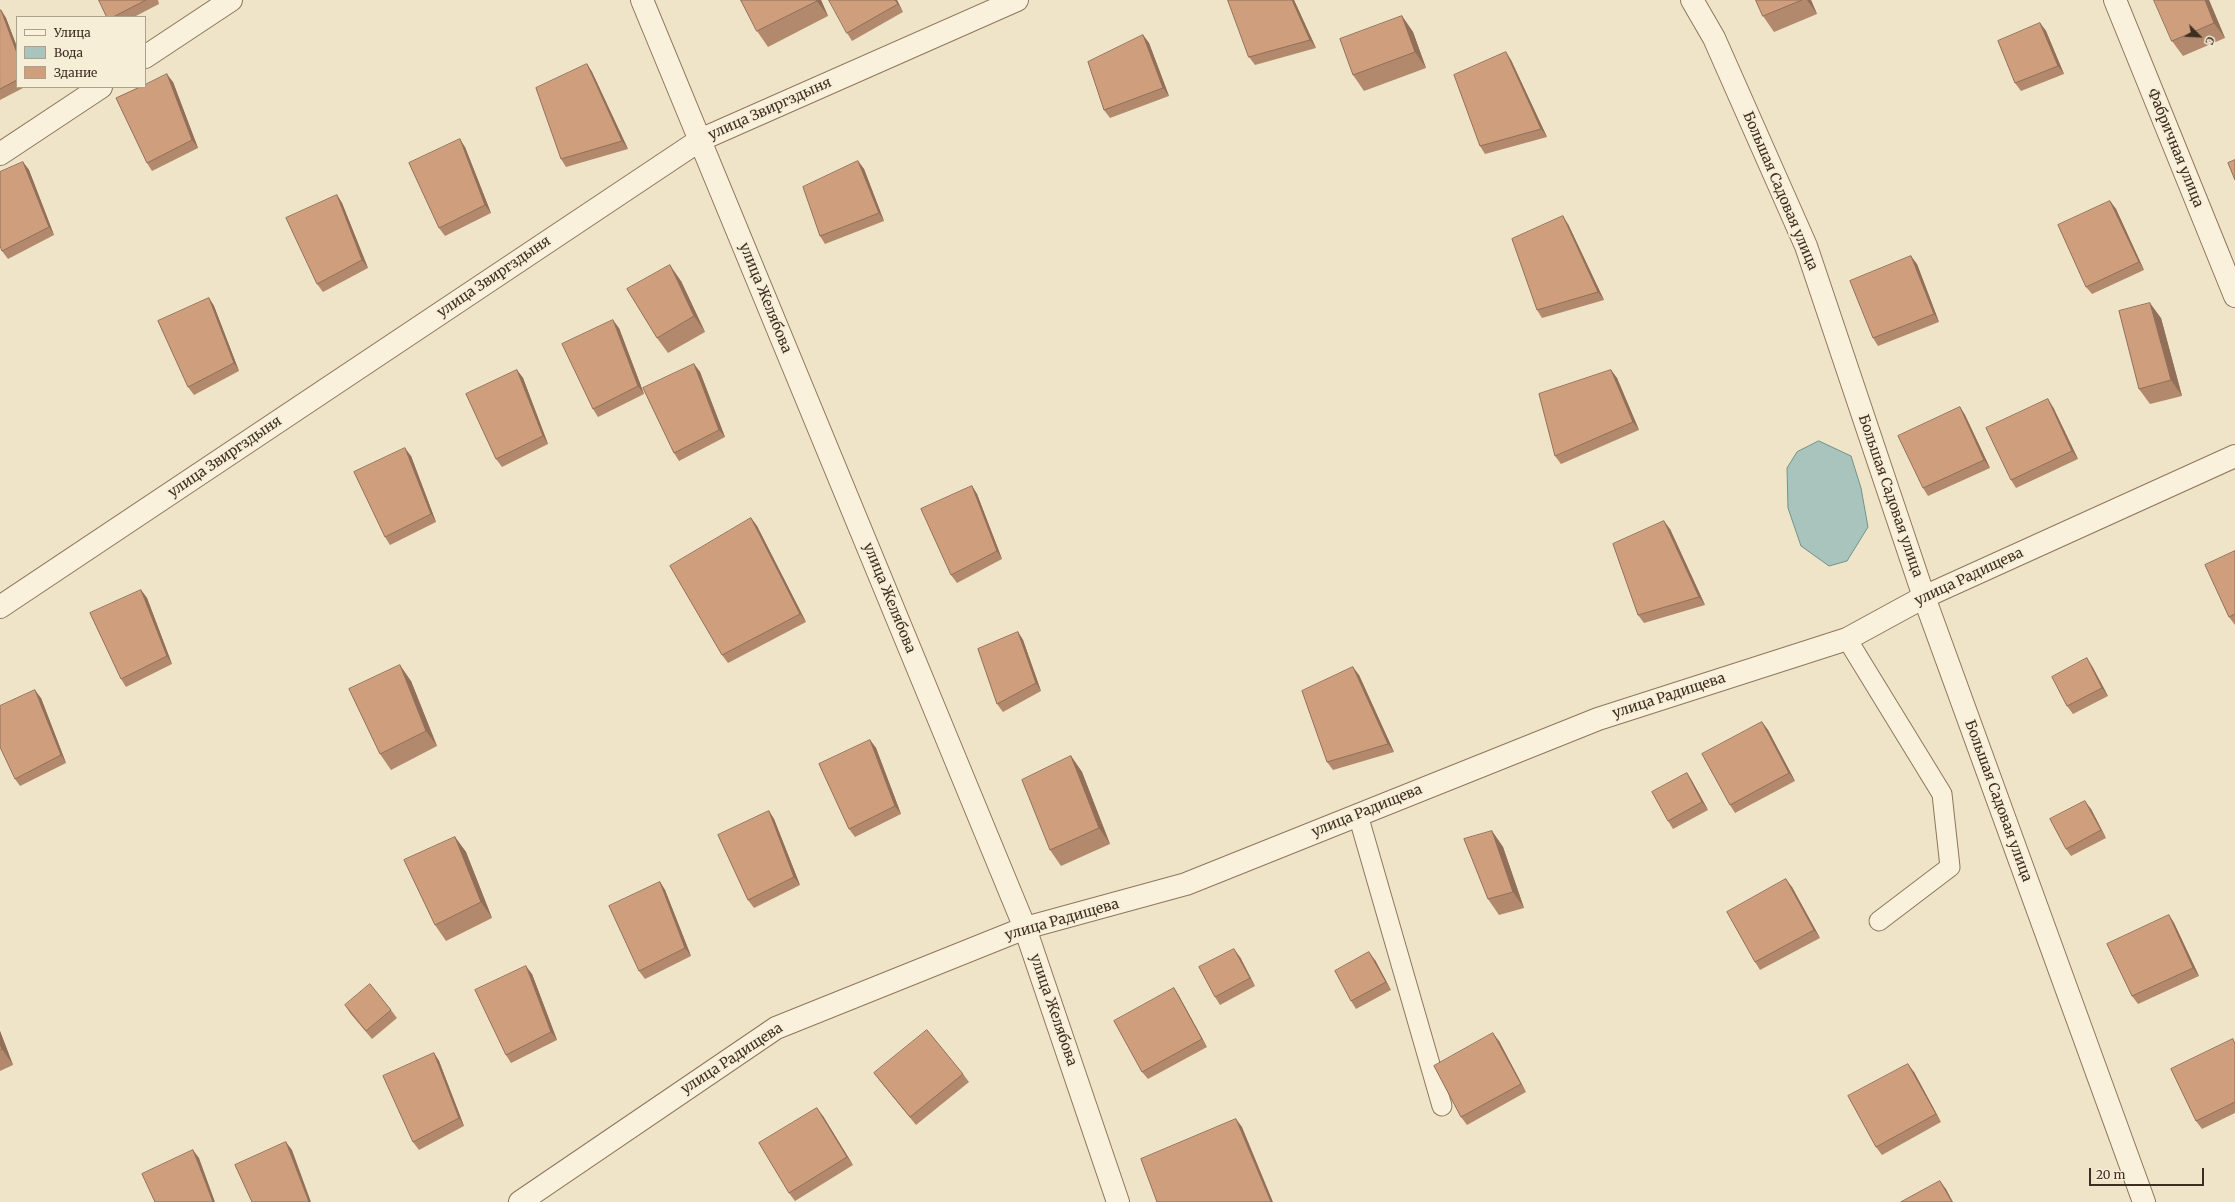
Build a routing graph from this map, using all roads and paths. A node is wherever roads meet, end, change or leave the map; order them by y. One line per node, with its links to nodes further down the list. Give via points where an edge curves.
1 (231, 0): 6 (street)
2 (642, 0): 8 (street, улица Желябова)
3 (1017, 0): 8 (street, улица Звиргздыня)
4 (1692, 0): 12 (street, Большая Садовая улица, via 1714,38 1806,246)
5 (2115, 0): 10 (street, Фабричная улица)
6 (146, 56)
7 (99, 88): 9 (street)
8 (700, 140): 13 (street, улица Звиргздыня); 17 (street, улица Желябова)
9 (0, 154)
10 (2235, 296)
11 (2235, 456): 12 (street, улица Радищева)
12 (1924, 597): 14 (street, улица Радищева); 21 (street, Большая Садовая улица)
13 (0, 607)
14 (1847, 639): 15 (street, улица Радищева, via 1598,719); 16 (lane, via 1942,794 1944,809 1950,867)
15 (1358, 815): 17 (street, улица Радищева, via 1186,884); 18 (lane)
16 (1879, 921)
17 (1025, 928): 19 (street, улица Радищева, via 776,1028); 20 (street, улица Желябова)
18 (1442, 1106)
19 (520, 1202)
20 (1118, 1202)
21 (2144, 1202)

